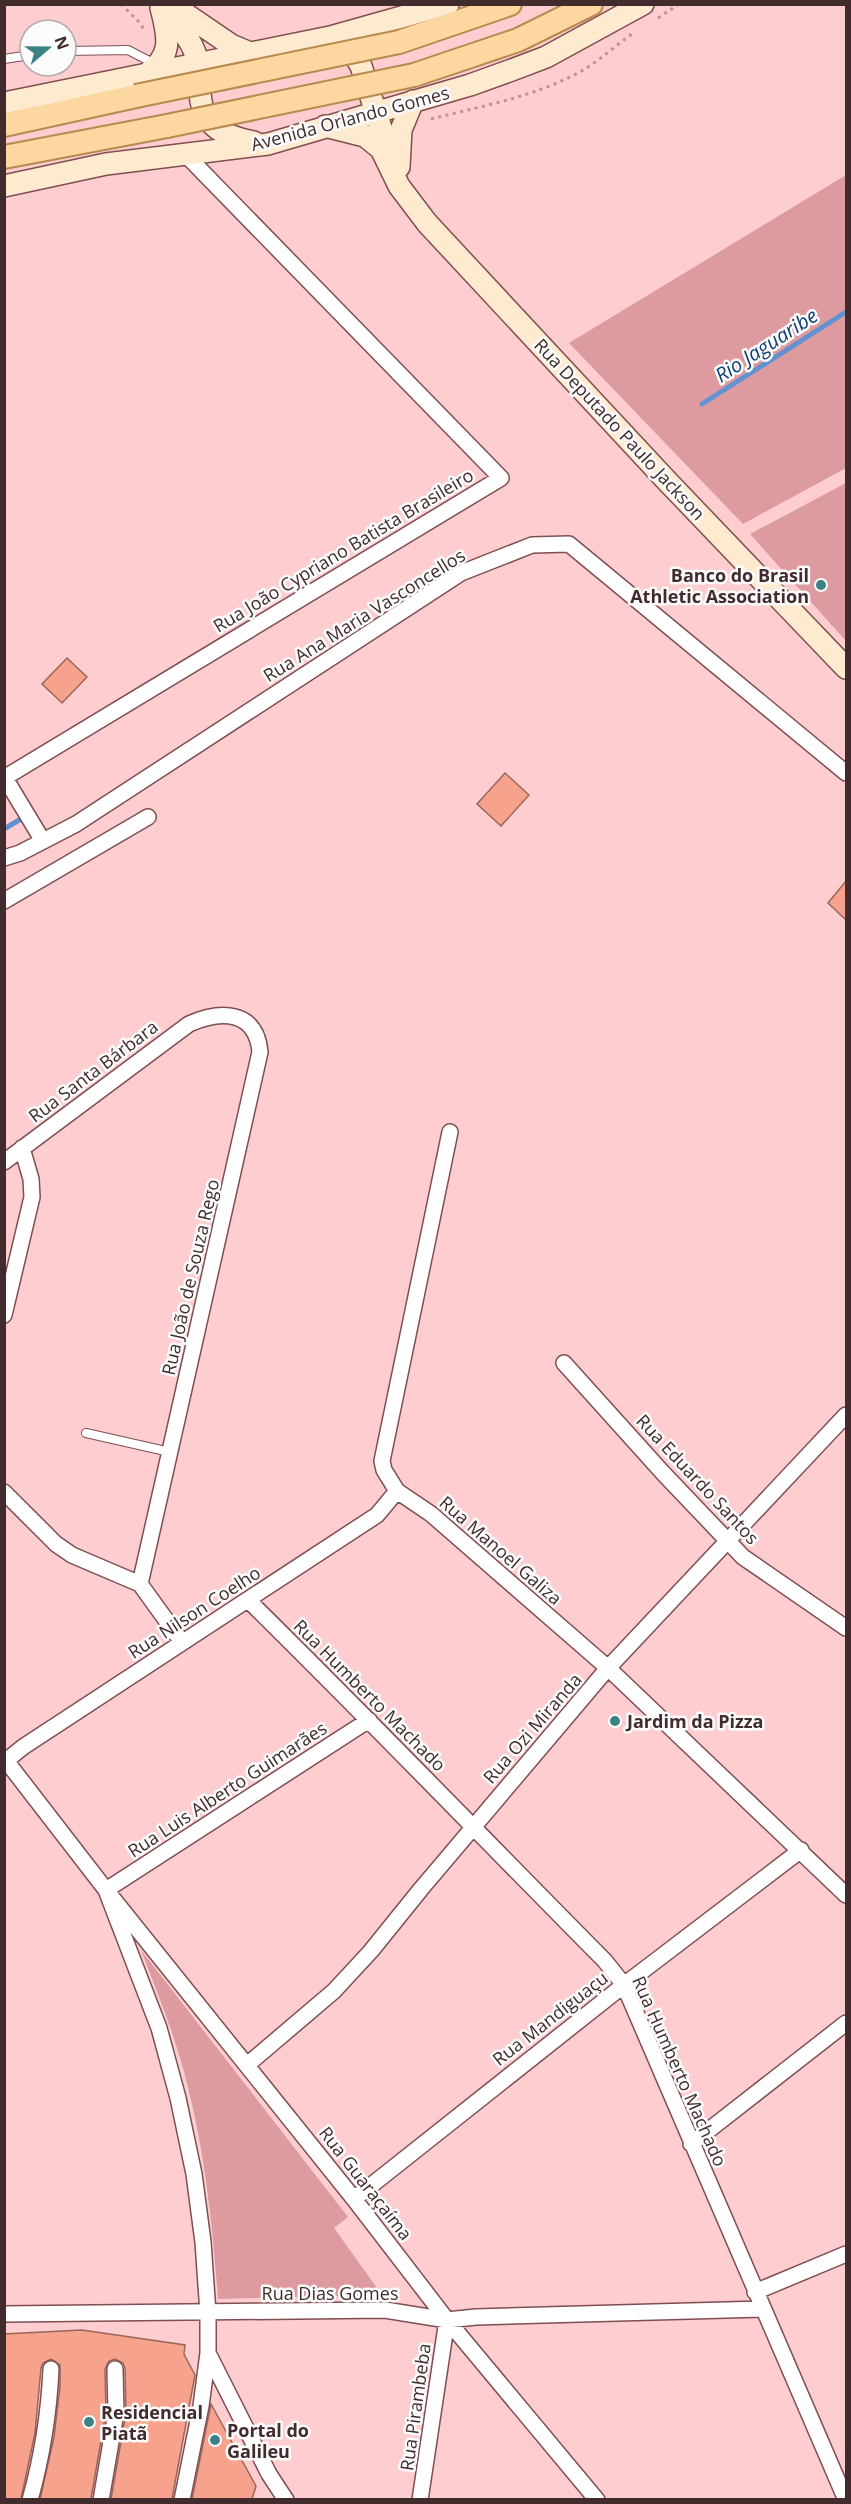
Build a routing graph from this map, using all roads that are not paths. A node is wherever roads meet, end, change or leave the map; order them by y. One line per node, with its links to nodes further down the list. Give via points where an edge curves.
1 (162, 4): 10 (main road); 11 (main road, via 166,49)
2 (171, 4): 9 (main road, via 231,45)
3 (448, 4): 7 (main road)
4 (510, 4): 11 (main road, bridge, via 399,42)
5 (591, 4): 19 (main road, Avenida Orlando Gomes, bridge, via 518,40 414,75)
6 (643, 4): 12 (main road, Avenida Orlando Gomes, via 546,57)
7 (330, 36): 9 (main road); 14 (main road, Rua Deputado Paulo Jackson, via 343,43 357,60)
8 (78, 51): 11 (lane, via 128,50)
9 (250, 53): 10 (main road)
10 (199, 65): 11 (main road); 17 (main road, via 202,102 213,126 238,139)
11 (147, 75): 13 (main road); 15 (main road)
12 (413, 101): 14 (main road, Avenida Orlando Gomes); 21 (main road, via 401,130)
13 (4, 103)
14 (376, 112): 16 (main road, Avenida Orlando Gomes); 21 (main road, Rua Deputado Paulo Jackson)
15 (4, 124)
16 (325, 126): 17 (main road, Avenida Orlando Gomes); 21 (main road, Rua Deputado Paulo Jackson, via 365,136 381,149)
17 (268, 144): 18 (main road, Avenida Orlando Gomes)
18 (186, 155): 20 (main road, Avenida Orlando Gomes, via 106,164); 24 (street, Rua João Cypriano Batista Brasileiro, via 501,478)
19 (4, 157)
20 (4, 186)
21 (399, 186): 22 (main road, Rua Deputado Paulo Jackson, via 427,223 604,415)
22 (846, 668)
23 (846, 773): 26 (street, Rua Ana Maria Vasconcellos, via 568,544 532,545 460,573 76,824)
24 (6, 780): 26 (street)
25 (148, 817): 28 (street)
26 (42, 839): 27 (street, Rua Ana Maria Vasconcellos)
27 (4, 858)
28 (4, 901)
29 (207, 1016): 31 (street, Rua Santa Bárbara, via 189,1023); 37 (street, Rua João de Souza Rego, via 224,1015 251,1025 259,1038 260,1052)
30 (450, 1132): 38 (street, Rua Manoel Galiza, via 382,1461)
31 (22, 1148): 32 (street, Rua Santa Bárbara); 33 (street, via 32,1197)
32 (4, 1162)
33 (4, 1315)
34 (564, 1363): 40 (street, Rua Eduardo Santos)
35 (846, 1415): 40 (street, Rua Ozi Miranda)
36 (86, 1434): 37 (lane)
37 (170, 1452): 41 (street, Rua João de Souza Rego)
38 (397, 1491): 42 (street, Rua Nilson Coelho, via 377,1515); 45 (street, Rua Manoel Galiza, via 431,1514)
39 (4, 1492): 41 (street, via 72,1555)
40 (727, 1540): 43 (street, Rua Eduardo Santos, via 761,1570); 45 (street, Rua Ozi Miranda)
41 (140, 1584): 44 (street)
42 (248, 1600): 44 (street, Rua Nilson Coelho); 46 (street, Rua Humberto Machado)
43 (846, 1628)
44 (182, 1642): 47 (street, Rua Nilson Coelho)
45 (608, 1668): 48 (street, Rua Ozi Miranda); 49 (street, Rua Manoel Galiza)
46 (369, 1720): 48 (street, Rua Humberto Machado); 50 (street, Rua Luis Alberto Guimarães)
47 (6, 1759): 50 (street)
48 (472, 1827): 52 (street, Rua Humberto Machado, via 605,1960); 54 (street, Rua Ozi Miranda, via 371,1952 334,1991)
49 (801, 1850): 51 (street, Rua Manoel Galiza); 52 (street, Rua Mandiguaçu)
50 (106, 1890): 54 (street, Rua Guaraçaíma); 60 (street, via 159,2028 178,2098 203,2242)
51 (846, 1896)
52 (624, 1984): 55 (street, Rua Humberto Machado); 56 (street, Rua Mandiguaçu)
53 (846, 2023): 55 (street)
54 (247, 2065): 56 (street, Rua Guaraçaíma)
55 (691, 2144): 58 (street, Rua Humberto Machado)
56 (354, 2199): 62 (street, Rua Guaraçaíma)
57 (846, 2254): 58 (street)
58 (756, 2292): 59 (street, Rua Humberto Machado)
59 (763, 2309): 62 (street, Rua Dias Gomes); 72 (street, Rua Humberto Machado)
60 (208, 2313): 61 (street, Rua Dias Gomes); 62 (street, Rua Dias Gomes, via 384,2310); 63 (street)
61 (4, 2314)
62 (447, 2320): 70 (street, Rua Pirambeba); 71 (street, Rua Guaraçaíma)
63 (208, 2353): 68 (street); 69 (street, via 269,2474)
64 (51, 2369): 66 (street, via 44,2437)
65 (116, 2370): 67 (street, via 116,2413)
66 (30, 2499)
67 (101, 2499)
68 (182, 2499)
69 (286, 2499)
70 (420, 2499)
71 (597, 2499)
72 (846, 2499)

